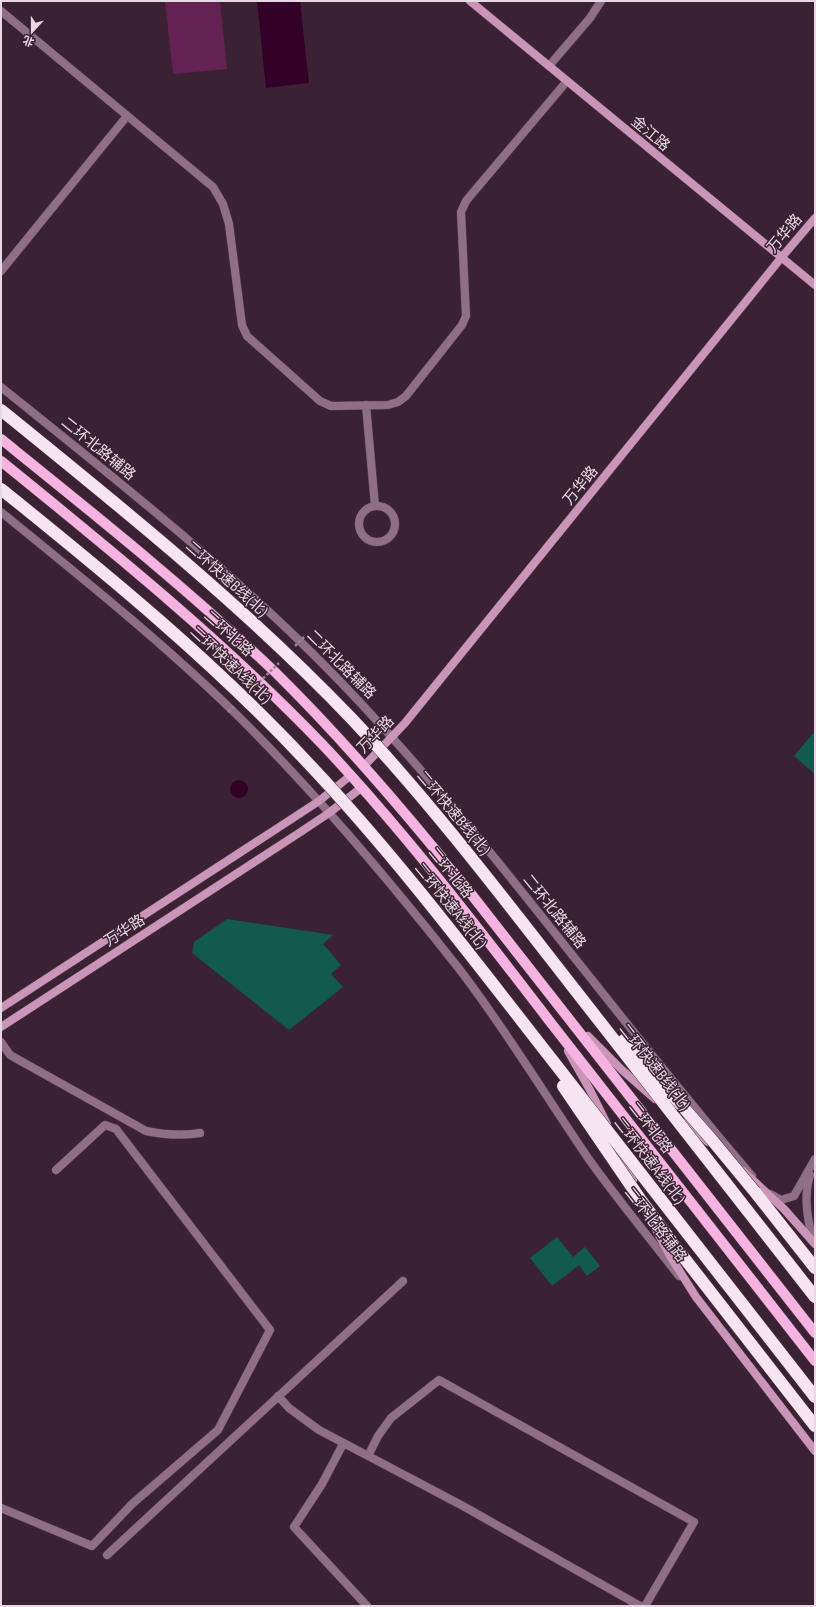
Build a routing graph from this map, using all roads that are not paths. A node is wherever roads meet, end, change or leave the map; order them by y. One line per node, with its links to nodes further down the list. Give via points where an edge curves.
1 (470, 1): 4 (street, 金江路)
2 (601, 1): 4 (street, via 590,18)
3 (1, 11): 6 (street)
4 (549, 66): 5 (street, 金江路)
5 (567, 81): 8 (street, 金江路); 12 (street, via 466,201 461,212 466,316 462,326 406,396 388,405)
6 (127, 116): 9 (street); 12 (street, via 213,187 223,204 229,224 242,325 248,336 320,401 331,406)
7 (815, 218): 8 (street, 万华路)
8 (781, 258): 10 (street, 金江路); 21 (street, 万华路)
9 (1, 271)
10 (815, 285)
11 (1, 387): 21 (street, 二环北路辅路, via 238,583 313,654)
12 (366, 405): 19 (street)
13 (1, 410): 27 (highway, 二环快速B线(北), bridge, via 192,566 322,688 441,821)
14 (1, 433): 16 (main road)
15 (1, 439): 16 (main road, 二环北路)
16 (17, 451): 22 (main road, 二环北路, via 211,613 275,673)
17 (3, 462): 23 (main road, 二环北路, via 103,543 205,631 283,705)
18 (1, 489): 31 (highway, 二环快速A线(北), bridge, via 151,613 272,726 370,832)
19 (375, 506): 19 (street, via 365,510 359,525 364,536 379,542 393,533 395,522 391,512 381,506)
20 (1, 512): 25 (street, 二环北路辅路, via 178,660 255,733)
21 (392, 737): 22 (street, 万华路); 37 (street, 二环北路辅路, via 464,821 690,1102)
22 (364, 766): 28 (main road, 二环北路, via 433,846)
23 (350, 776): 24 (main road, 二环北路); 25 (street, 万华路)
24 (360, 788): 26 (street, 万华路); 29 (main road, 二环北路, via 455,900)
25 (319, 801): 26 (street, 二环北路辅路); 30 (street, 万华路)
26 (329, 812): 32 (street, 万华路); 42 (street, 二环北路辅路, via 473,988 598,1171)
27 (564, 975): 39 (highway, bridge, via 712,1140); 41 (highway, 二环快速B线(北), bridge)
28 (546, 989): 37 (street, via 583,1032 622,1070); 43 (main road, 二环北路)
29 (533, 999): 42 (street, via 565,1045 590,1090 670,1256); 44 (main road, 二环北路)
30 (1, 1008)
31 (515, 1013): 46 (highway, 二环快速A线(北), bridge); 47 (highway, bridge, via 649,1212)
32 (1, 1027)
33 (1, 1042): 34 (street, via 10,1054 146,1130 163,1135)
34 (200, 1133)
35 (815, 1159): 37 (street, via 794,1196 781,1200); 38 (street, via 808,1180 806,1215)
36 (56, 1170): 51 (street, via 105,1125 116,1130 270,1330 218,1430 132,1504 92,1546)
37 (768, 1194): 38 (street)
38 (814, 1243)
39 (815, 1268)
40 (403, 1281): 45 (street)
41 (815, 1298)
42 (711, 1317): 49 (street)
43 (815, 1334)
44 (815, 1361)
45 (278, 1396): 48 (street, via 289,1408 319,1430); 52 (street)
46 (815, 1397)
47 (815, 1426)
48 (344, 1444): 50 (street); 53 (street, via 294,1527)
49 (815, 1451)
50 (368, 1456): 54 (street, via 463,1506); 55 (street, via 391,1418 439,1380 694,1522)
51 (1, 1508)
52 (107, 1554)
53 (367, 1606)
54 (640, 1606)
55 (645, 1606)

